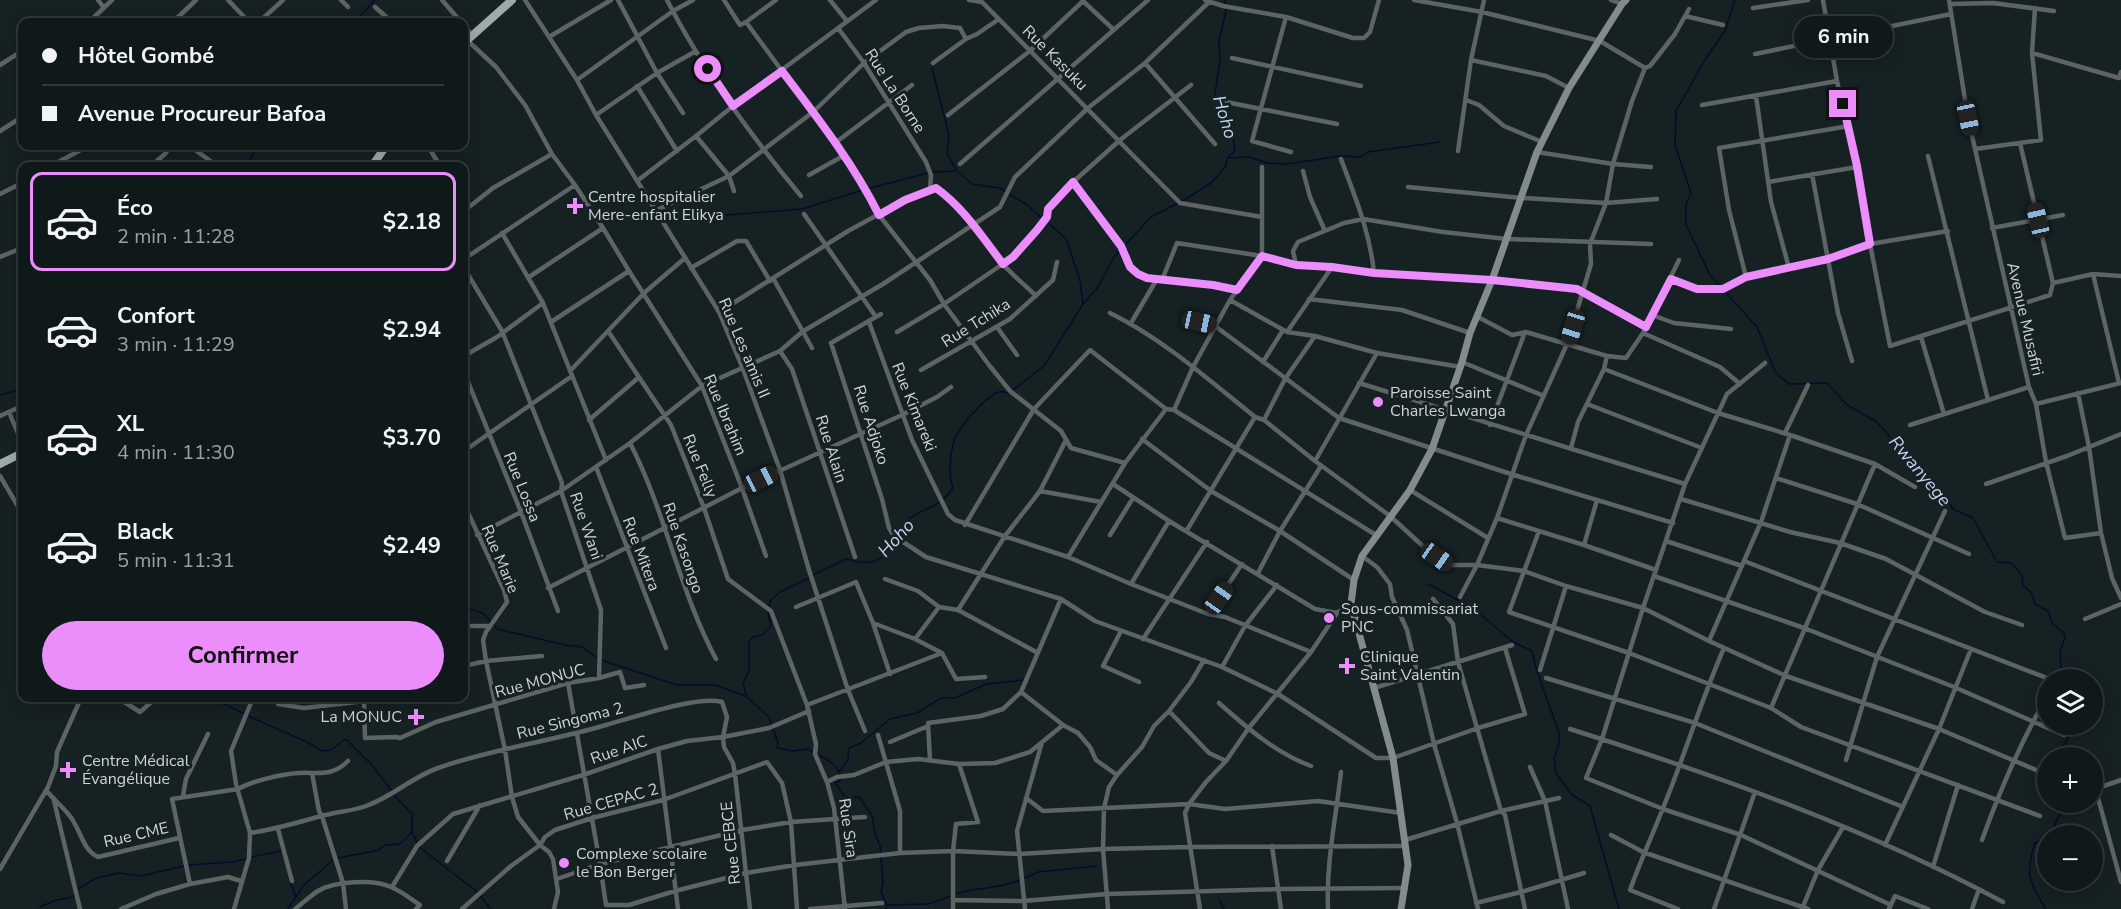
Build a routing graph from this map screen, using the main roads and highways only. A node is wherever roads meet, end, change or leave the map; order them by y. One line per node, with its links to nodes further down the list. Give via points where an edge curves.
1 (507, 2): 2 (main road)
2 (468, 38)
3 (18, 455): 4 (main road)
4 (0, 464)

